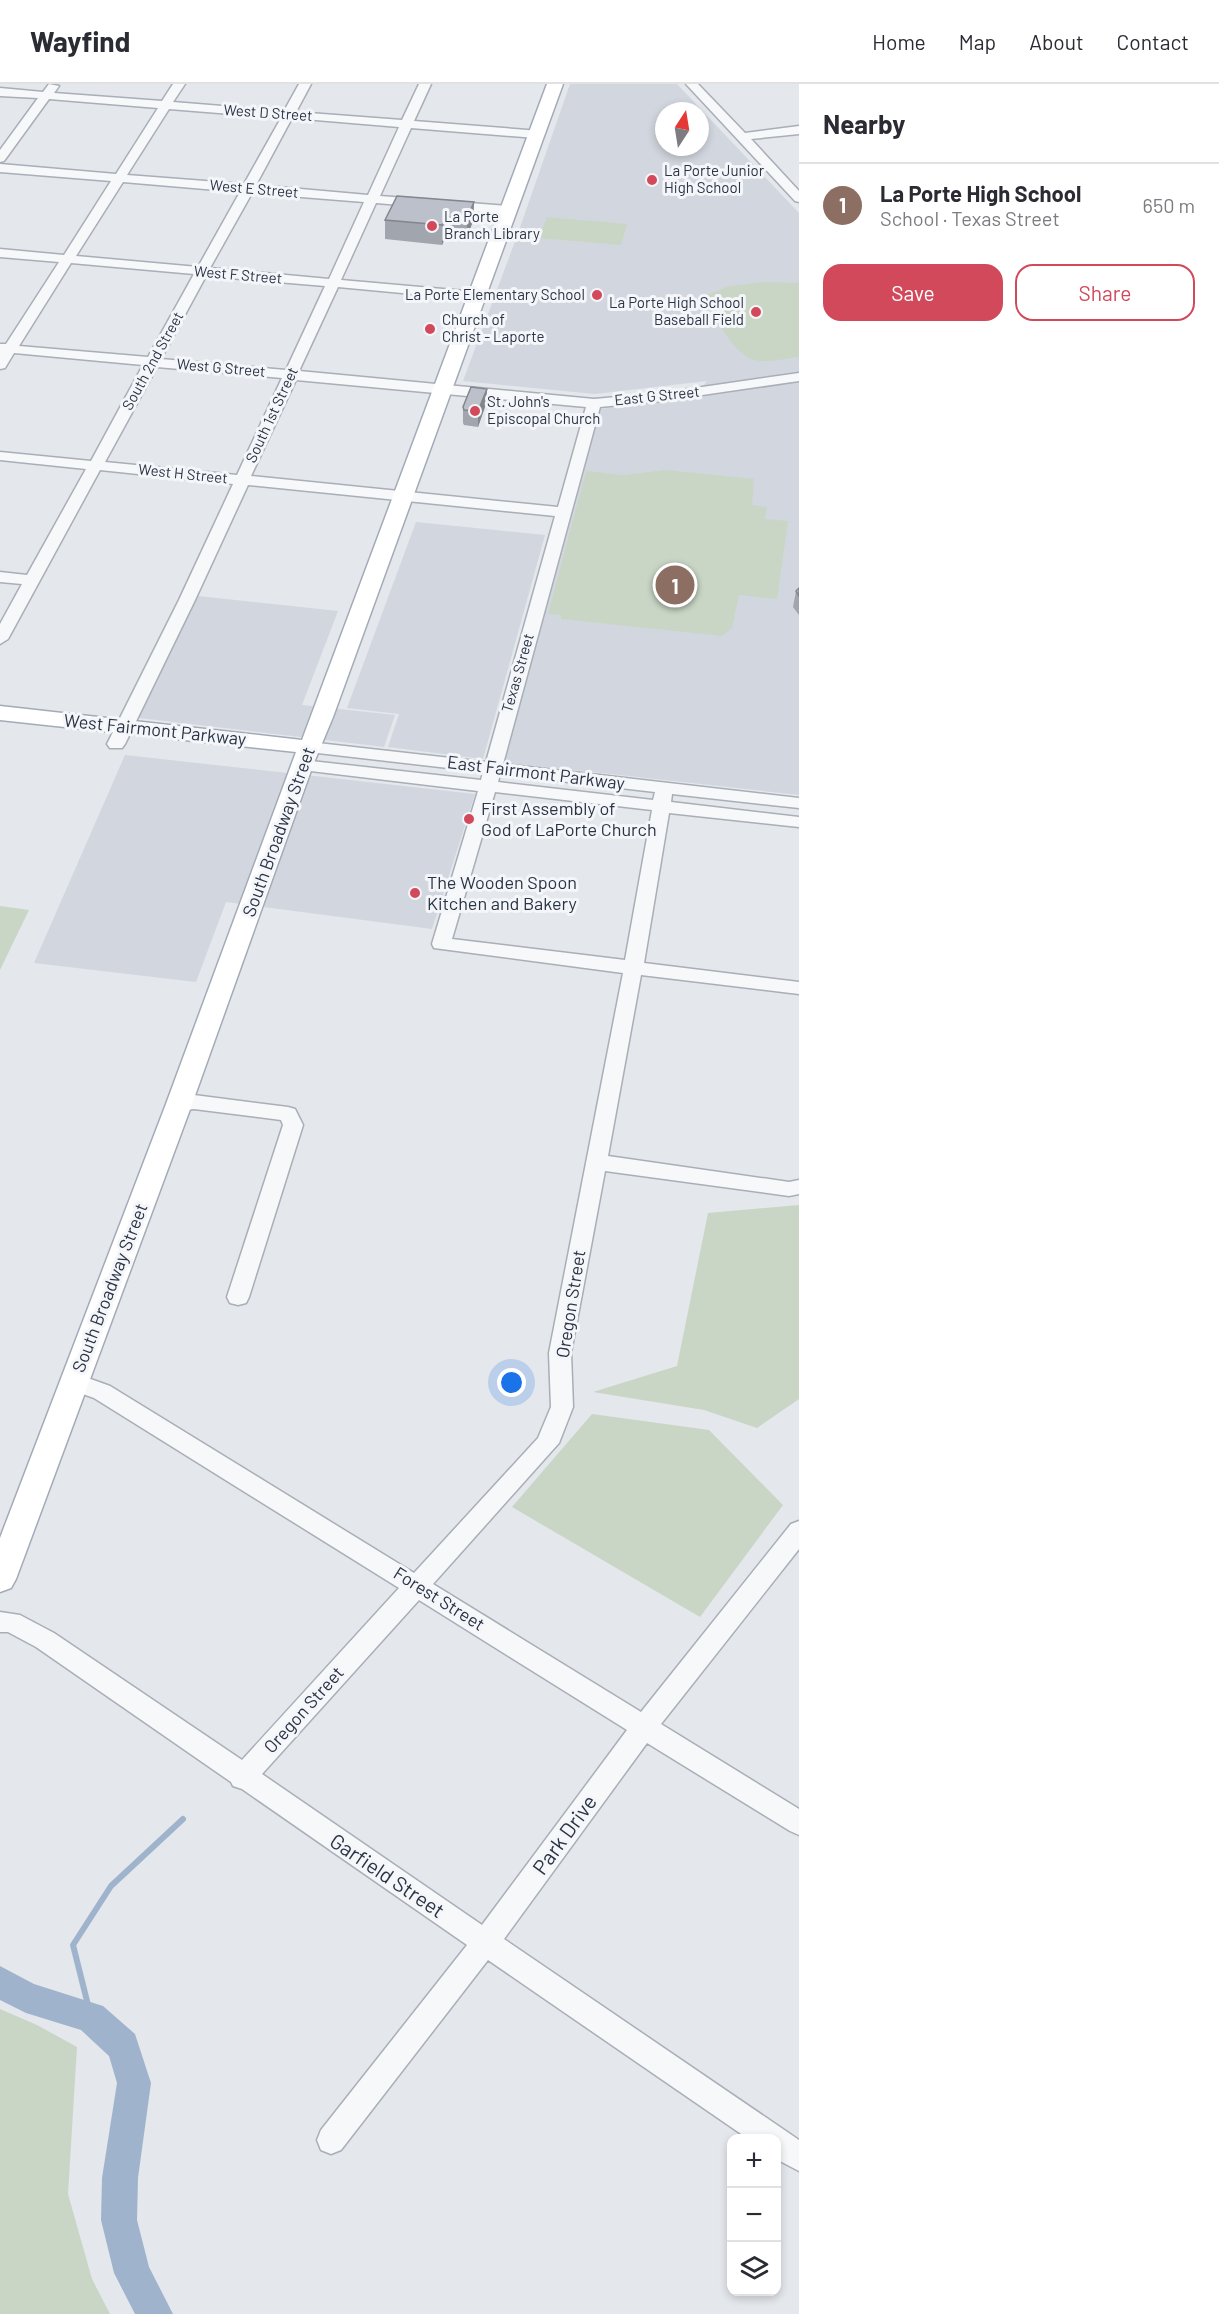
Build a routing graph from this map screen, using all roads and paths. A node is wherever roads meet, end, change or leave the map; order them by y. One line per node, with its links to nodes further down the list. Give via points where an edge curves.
1 (55, 84): 8 (street)
2 (179, 84): 9 (street)
3 (305, 84): 10 (street, South 2nd Street)
4 (425, 84): 11 (street, South 1st Street)
5 (555, 84): 13 (main road, South Broadway Street)
6 (692, 84): 14 (street)
7 (0, 92): 8 (street, West D Street)
8 (46, 96): 9 (street, West D Street); 15 (street)
9 (166, 105): 10 (street, West D Street); 17 (street)
10 (288, 114): 11 (street, West D Street); 18 (street, South 2nd Street)
11 (406, 123): 13 (street, West D Street); 20 (street, South 1st Street)
12 (799, 130): 14 (street)
13 (536, 134): 21 (main road, South Broadway Street)
14 (741, 137): 19 (street)
15 (0, 158)
16 (0, 168): 17 (street, West E Street)
17 (119, 178): 18 (street, West E Street); 23 (street)
18 (248, 188): 20 (street, West E Street); 24 (street, South 2nd Street)
19 (799, 198)
20 (374, 199): 21 (street, West E Street); 25 (street, South 1st Street)
21 (508, 210): 26 (main road, South Broadway Street)
22 (0, 253): 23 (street, West F Street)
23 (68, 260): 24 (street, West F Street); 27 (street)
24 (202, 271): 25 (street, West F Street); 28 (street, South 2nd Street)
25 (334, 283): 26 (street, West F Street); 30 (street, South 1st Street)
26 (477, 296): 32 (main road, South Broadway Street)
27 (5, 348): 28 (street, West G Street); 29 (street)
28 (152, 362): 30 (street, West G Street); 35 (street, South 2nd Street)
29 (0, 365)
30 (291, 375): 32 (street, West G Street); 36 (street, South 1st Street)
31 (799, 377): 33 (street, East G Street)
32 (442, 389): 33 (street, East G Street); 37 (main road, South Broadway Street)
33 (594, 403): 38 (street, Texas Street)
34 (0, 456): 35 (street, West H Street)
35 (96, 465): 36 (street, West H Street); 40 (street, South 2nd Street)
36 (243, 480): 37 (street, West H Street); 44 (street, South 1st Street)
37 (401, 496): 38 (street, West H Street); 45 (main road, South Broadway Street)
38 (564, 513): 46 (street, Texas Street)
39 (0, 577): 40 (street)
40 (32, 580): 41 (street, South 2nd Street)
41 (0, 639)
42 (0, 713): 44 (main road, West Fairmont Parkway)
43 (0, 730): 44 (main road, West Fairmont Parkway)
44 (121, 736): 45 (main road, West Fairmont Parkway)
45 (305, 756): 46 (street, East Fairmont Parkway); 47 (street, East Fairmont Parkway); 53 (main road, South Broadway Street)
46 (491, 768): 47 (street, Texas Street); 48 (street, East Fairmont Parkway)
47 (488, 787): 48 (street, East Fairmont Parkway); 51 (street, Texas Street, via 441,944)
48 (663, 798): 49 (street, East Fairmont Parkway); 50 (street, East Fairmont Parkway); 51 (street, Oregon Street)
49 (799, 803)
50 (799, 822)
51 (633, 967): 52 (street); 54 (street, Oregon Street)
52 (799, 988)
53 (179, 1104): 56 (street, via 194,1102 288,1114 292,1125); 57 (main road, South Broadway Street)
54 (595, 1162): 55 (street, via 789,1190); 60 (street, Oregon Street, via 560,1353 562,1407 547,1443)
55 (799, 1187)
56 (238, 1297)
57 (74, 1382): 59 (main road, South Broadway Street); 60 (street, Forest Street, via 102,1392)
58 (796, 1542): 62 (street, Park Drive)
59 (0, 1579)
60 (417, 1586): 62 (street, Forest Street); 63 (street, Oregon Street)
61 (0, 1622): 63 (street, Garfield Street, via 11,1622 45,1640)
62 (644, 1727): 64 (street, Forest Street); 65 (street, Park Drive)
63 (242, 1778): 65 (street, Garfield Street)
64 (799, 1823)
65 (485, 1943): 66 (street, Garfield Street); 67 (street, Park Drive)
66 (764, 2134)
67 (331, 2140)
68 (781, 2145): 69 (street)
69 (799, 2157)

